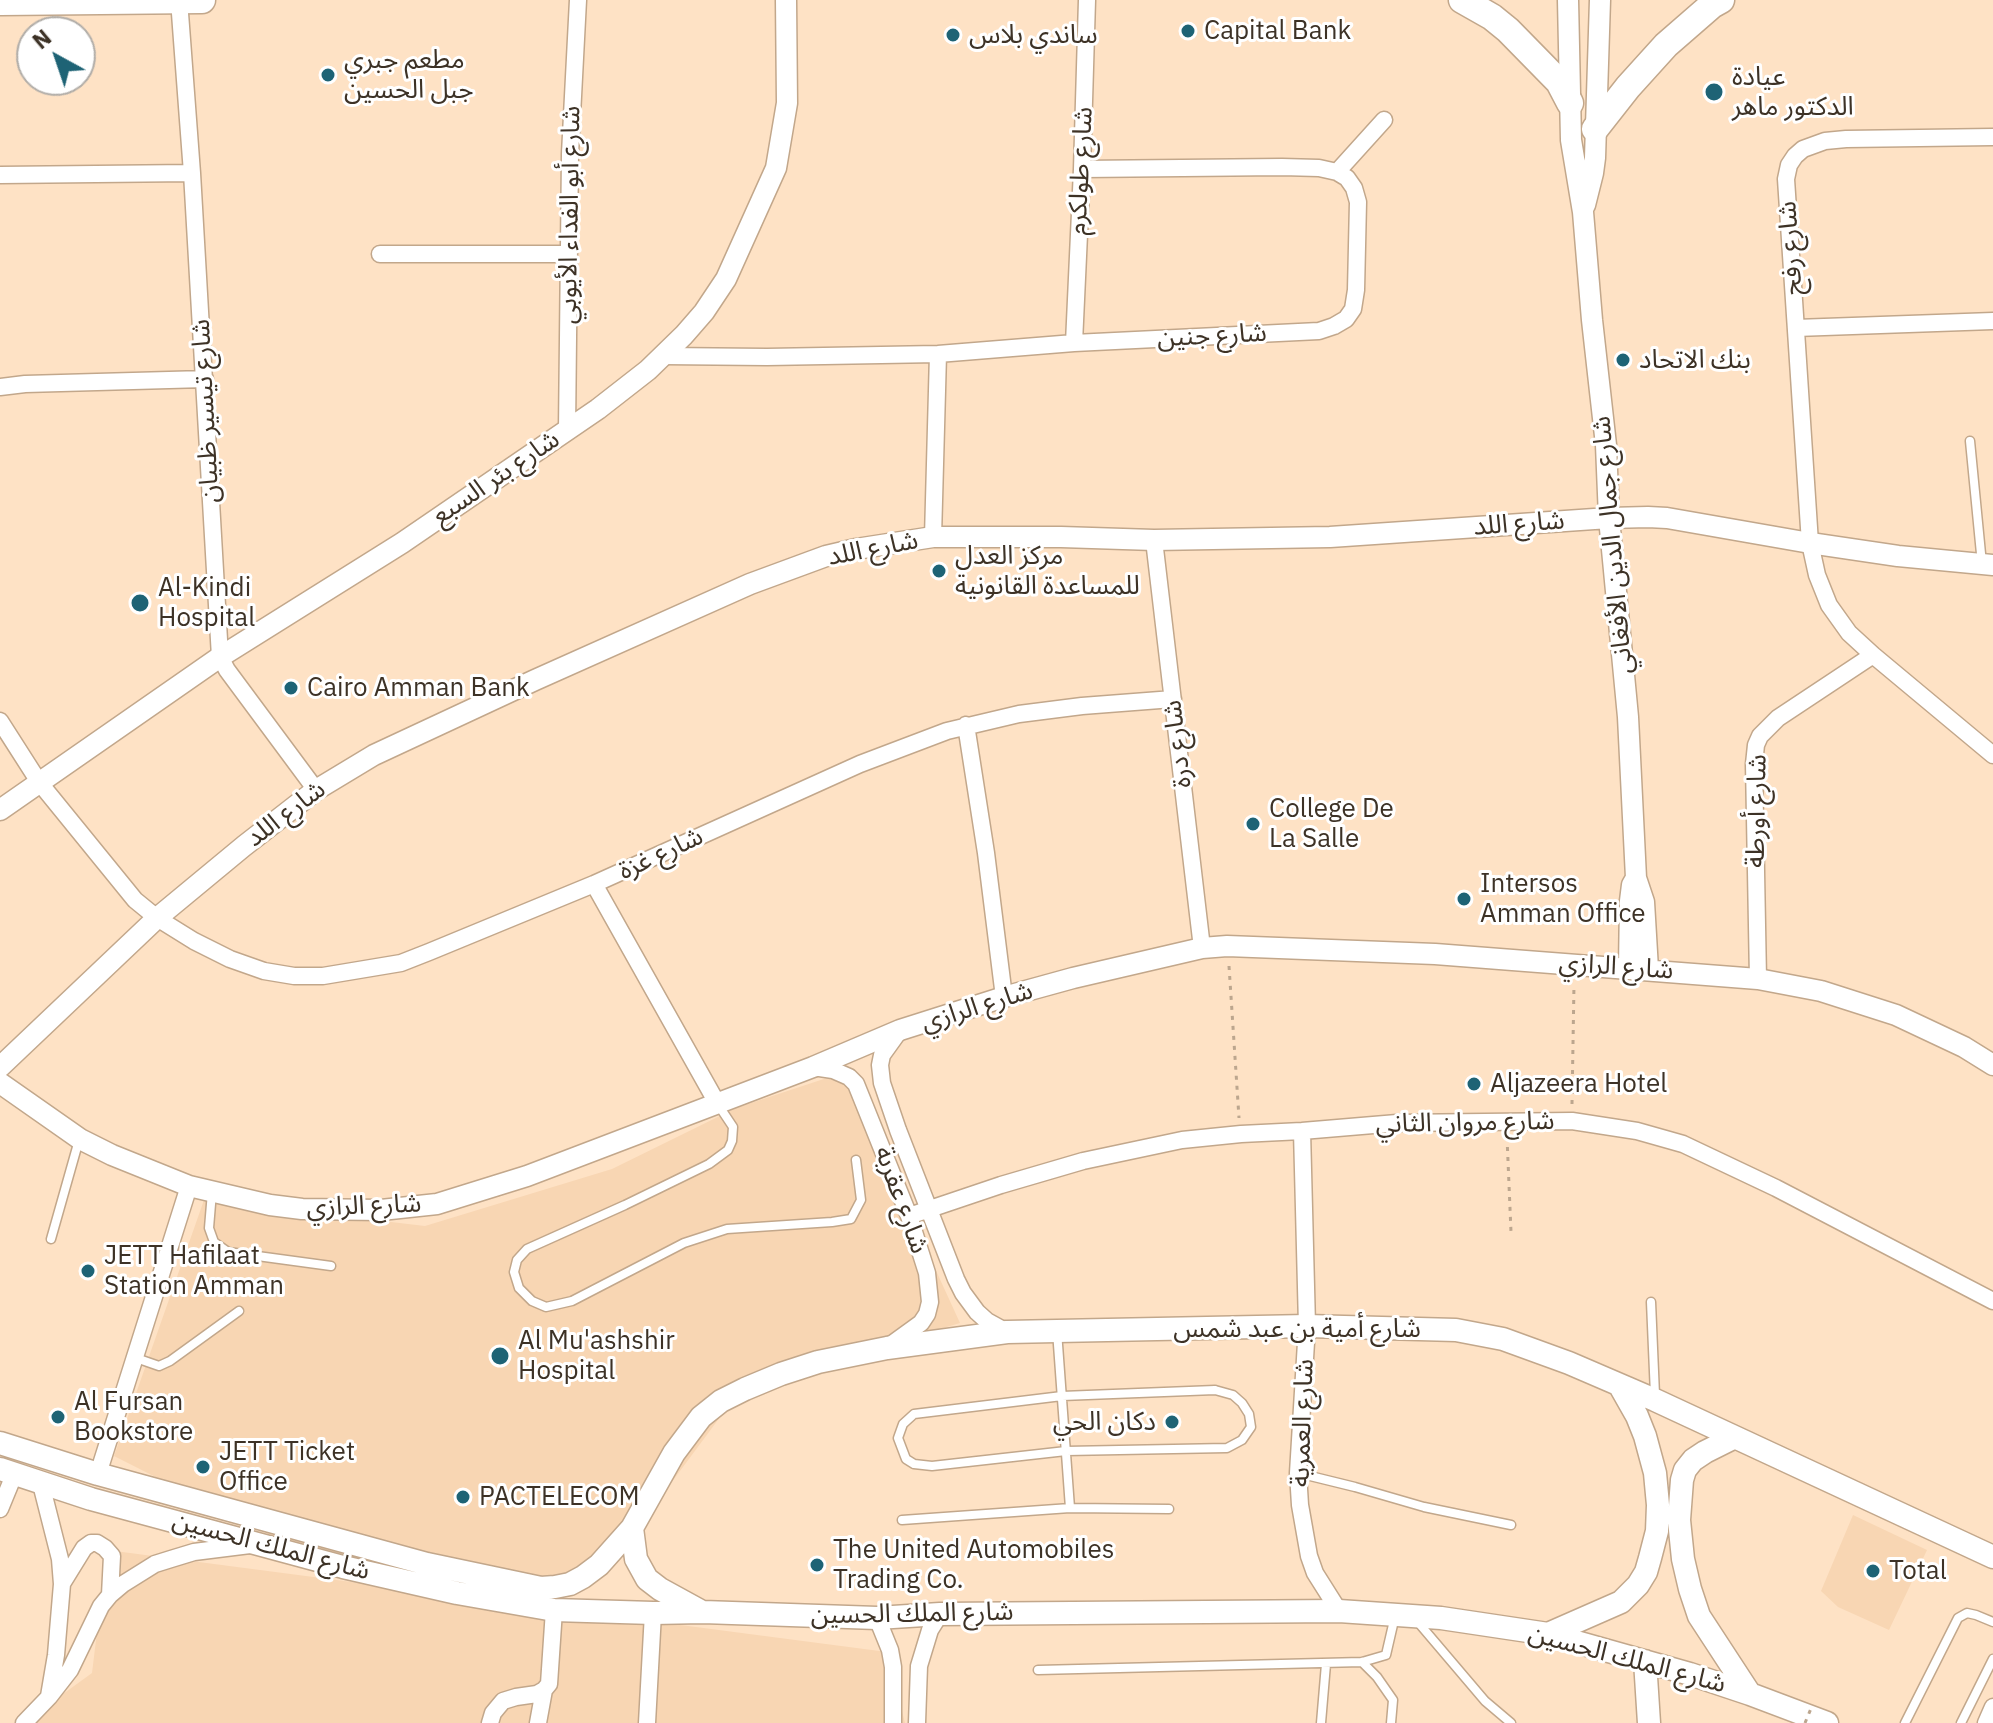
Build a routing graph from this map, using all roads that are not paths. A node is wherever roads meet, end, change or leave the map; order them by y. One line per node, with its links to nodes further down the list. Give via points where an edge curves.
1 (138, 0): 2 (main road); 11 (main road)
2 (180, 0): 3 (main road); 18 (street, شارع تيسير ظبيان)
3 (202, 0)
4 (578, 0): 22 (street, شارع أبو الفداء الأيوبي)
5 (786, 0): 27 (street, شارع بئر السبع, via 787,103 776,168 726,279)
6 (1087, 0): 16 (street, شارع طولكرم)
7 (1462, 0): 12 (main road, via 1508,30 1559,82)
8 (1568, 0): 12 (street, شارع جمال الدين الأفغاني)
9 (1600, 0): 14 (street, شارع جمال الدين الأفغاني)
10 (1721, 0): 14 (main road, via 1666,45)
11 (0, 2)
12 (1570, 103): 20 (street, شارع جمال الدين الأفغاني)
13 (1384, 120): 17 (street)
14 (1595, 129): 20 (street, شارع جمال الدين الأفغاني, via 1593,173)
15 (1993, 137): 24 (street, شارع رفح, via 1846,139 1803,149 1789,165 1786,179)
16 (1082, 169): 17 (street, via 1282,167); 25 (street, شارع طولكرم)
17 (1337, 172): 25 (street, شارع جنين, via 1354,188 1358,202 1356,290 1346,319 1319,331)
18 (192, 173): 19 (street); 28 (street, شارع تيسير ظبيان)
19 (0, 175)
20 (1583, 212): 32 (street, شارع جمال الدين الأفغاني)
21 (380, 254): 22 (street)
22 (568, 254): 30 (street, شارع أبو الفداء الأيوبي)
23 (1993, 321): 24 (street)
24 (1796, 328): 35 (street, شارع رفح)
25 (1074, 343): 26 (street, شارع جنين)
26 (938, 354): 27 (street, شارع جنين); 33 (street)
27 (663, 356): 30 (street, شارع بئر السبع)
28 (205, 379): 29 (street); 38 (street, شارع تيسير ظبيان)
29 (0, 387)
30 (567, 430): 38 (street, شارع بئر السبع, via 402,543)
31 (1970, 441): 36 (lane)
32 (1609, 518): 34 (street, شارع اللد, via 1330,537); 35 (street, شارع اللد, via 1667,518); 49 (street, شارع جمال الدين الأفغاني, via 1628,717 1636,878 1644,902)
33 (933, 537): 34 (street, شارع اللد); 44 (street, شارع اللد, via 826,556 750,584 374,755)
34 (1154, 540): 39 (street, شارع درة)
35 (1810, 543): 36 (street, شارع اللد); 37 (street, شارع رفح, via 1829,605)
36 (1988, 565)
37 (1873, 655): 42 (street, شارع رفح); 50 (street, شارع أورطة, via 1778,718 1756,745)
38 (220, 657): 43 (street, شارع بئر السبع); 44 (street)
39 (1173, 699): 41 (street, شارع غزة, via 1082,706); 48 (street, شارع درة)
40 (0, 721): 43 (street, شارع غزة)
41 (966, 725): 46 (street, شارع غزة, via 860,764); 51 (street)
42 (1993, 755)
43 (39, 782): 45 (street, شارع بئر السبع); 47 (street, شارع غزة, via 128,892)
44 (316, 790): 47 (street, شارع اللد)
45 (0, 810)
46 (594, 884): 47 (street, شارع غزة, via 401,963 323,976 264,971 230,959); 57 (street)
47 (157, 918): 54 (street, شارع اللد)
48 (1202, 948): 49 (street, شارع الرازي, via 1435,954); 51 (street, شارع الرازي)
49 (1639, 968): 50 (street, شارع الرازي)
50 (1758, 979): 53 (street, شارع الرازي, via 1821,991 1896,1015)
51 (1004, 997): 52 (street, شارع الرازي)
52 (900, 1030): 55 (street, شارع الرازي); 63 (street, شارع عقربة, via 882,1055 882,1083)
53 (1993, 1065)
54 (0, 1067)
55 (813, 1067): 57 (street, شارع الرازي); 64 (street, شارع عقربة, via 833,1070 856,1084)
56 (0, 1083): 59 (street, شارع الرازي)
57 (717, 1103): 60 (lane, via 733,1127 728,1150 709,1164 527,1249 514,1272 519,1288 532,1301 546,1307 572,1301 684,1243 727,1229 851,1219 861,1200); 62 (street, شارع الرازي, via 561,1165 437,1204 302,1209)
58 (1302, 1131): 63 (street, شارع مروان الثاني, via 1182,1140 1083,1161); 67 (street, شارع مروان الثاني, via 1507,1121 1572,1121 1637,1131 1683,1144 1776,1188); 70 (street, شارع العمرية)
59 (80, 1139): 61 (street, شارع الرازي); 65 (lane)
60 (856, 1160)
61 (189, 1186): 62 (street, شارع الرازي); 74 (street)
62 (212, 1192): 66 (lane, via 209,1228 214,1242 228,1252)
63 (929, 1209): 64 (street, شارع مروان الثاني); 72 (street, شارع عقربة, via 969,1303)
64 (909, 1216): 73 (street, شارع عقربة, via 930,1302 921,1323)
65 (51, 1239)
66 (331, 1266)
67 (1993, 1301)
68 (1651, 1302): 77 (lane)
69 (239, 1311): 74 (lane, via 170,1361 159,1366)
70 (1307, 1326): 71 (main road, شارع أمية بن عبد شمس); 75 (main road, شارع أمية بن عبد شمس, via 1456,1330 1503,1339); 82 (street, شارع العمرية)
71 (1057, 1331): 72 (main road, شارع أمية بن عبد شمس); 76 (lane)
72 (1007, 1332): 73 (main road, شارع أمية بن عبد شمس)
73 (887, 1348): 90 (main road, شارع أمية بن عبد شمس, via 818,1362 721,1401 688,1433)
74 (136, 1358): 83 (street)
75 (1620, 1386): 77 (main road, شارع أمية بن عبد شمس); 103 (main road, via 1645,1436 1655,1473 1657,1531 1646,1572 1621,1602)
76 (1062, 1396): 80 (lane); 80 (lane, via 914,1414 898,1438 906,1459 932,1466); 80 (lane, via 1215,1390 1242,1403 1251,1427 1227,1448)
77 (1655, 1400): 78 (main road, شارع أمية بن عبد شمس)
78 (1733, 1438): 92 (main road, شارع أمية بن عبد شمس); 110 (main road, via 1685,1470 1679,1520 1683,1559 1699,1616)
79 (0, 1443): 83 (main road, شارع الملك الحسين)
80 (1066, 1451): 85 (lane)
81 (7, 1472): 84 (main road, شارع الملك الحسين); 86 (street)
82 (1298, 1473): 89 (lane); 96 (street, شارع العمرية, via 1309,1556)
83 (98, 1474): 90 (main road, شارع الملك الحسين, via 427,1564 541,1588 583,1577)
84 (41, 1484): 91 (main road, شارع الملك الحسين); 93 (street)
85 (1070, 1508): 87 (lane); 88 (lane)
86 (0, 1509)
87 (1169, 1509)
88 (902, 1520)
89 (1511, 1525)
90 (632, 1528): 97 (main road, via 636,1559 647,1579)
91 (260, 1544): 94 (street, via 194,1552 155,1564); 95 (main road, شارع الملك الحسين, via 457,1593)
92 (1993, 1557)
93 (62, 1584): 94 (street, via 84,1548 97,1543 112,1556); 111 (street)
94 (110, 1595): 111 (street, via 70,1670)
95 (554, 1610): 98 (main road, شارع الملك الحسين); 109 (street, via 550,1677)
96 (1339, 1611): 99 (main road, شارع الملك الحسين); 100 (main road, شارع الملك الحسين)
97 (703, 1612): 98 (main road, شارع الملك الحسين); 101 (main road, شارع الملك الحسين)
98 (653, 1613): 117 (street)
99 (940, 1614): 101 (main road, شارع الملك الحسين); 119 (street, via 919,1666)
100 (1404, 1616): 103 (main road, شارع الملك الحسين); 106 (lane, via 1386,1655); 122 (lane)
101 (877, 1618): 118 (street, via 893,1667)
102 (1993, 1622): 124 (lane, via 1967,1613 1958,1618)
103 (1548, 1634): 105 (main road, شارع الملك الحسين)
104 (1993, 1659): 125 (lane)
105 (1645, 1661): 110 (main road, شارع الملك الحسين); 123 (main road)
106 (1362, 1662): 107 (lane); 121 (lane, via 1393,1700)
107 (1326, 1664): 108 (lane); 120 (lane)
108 (1038, 1670)
109 (544, 1690): 115 (street, via 503,1701); 116 (street)
110 (1750, 1694): 113 (main road, شارع الملك الحسين)
111 (49, 1697): 114 (street)
112 (1993, 1707): 126 (street)
113 (1823, 1719)
114 (24, 1723)
115 (490, 1723)
116 (538, 1723)
117 (647, 1723)
118 (893, 1723)
119 (917, 1723)
120 (1321, 1723)
121 (1391, 1723)
122 (1511, 1723)
123 (1649, 1723)
124 (1905, 1723)
125 (1961, 1723)
126 (1986, 1723)

